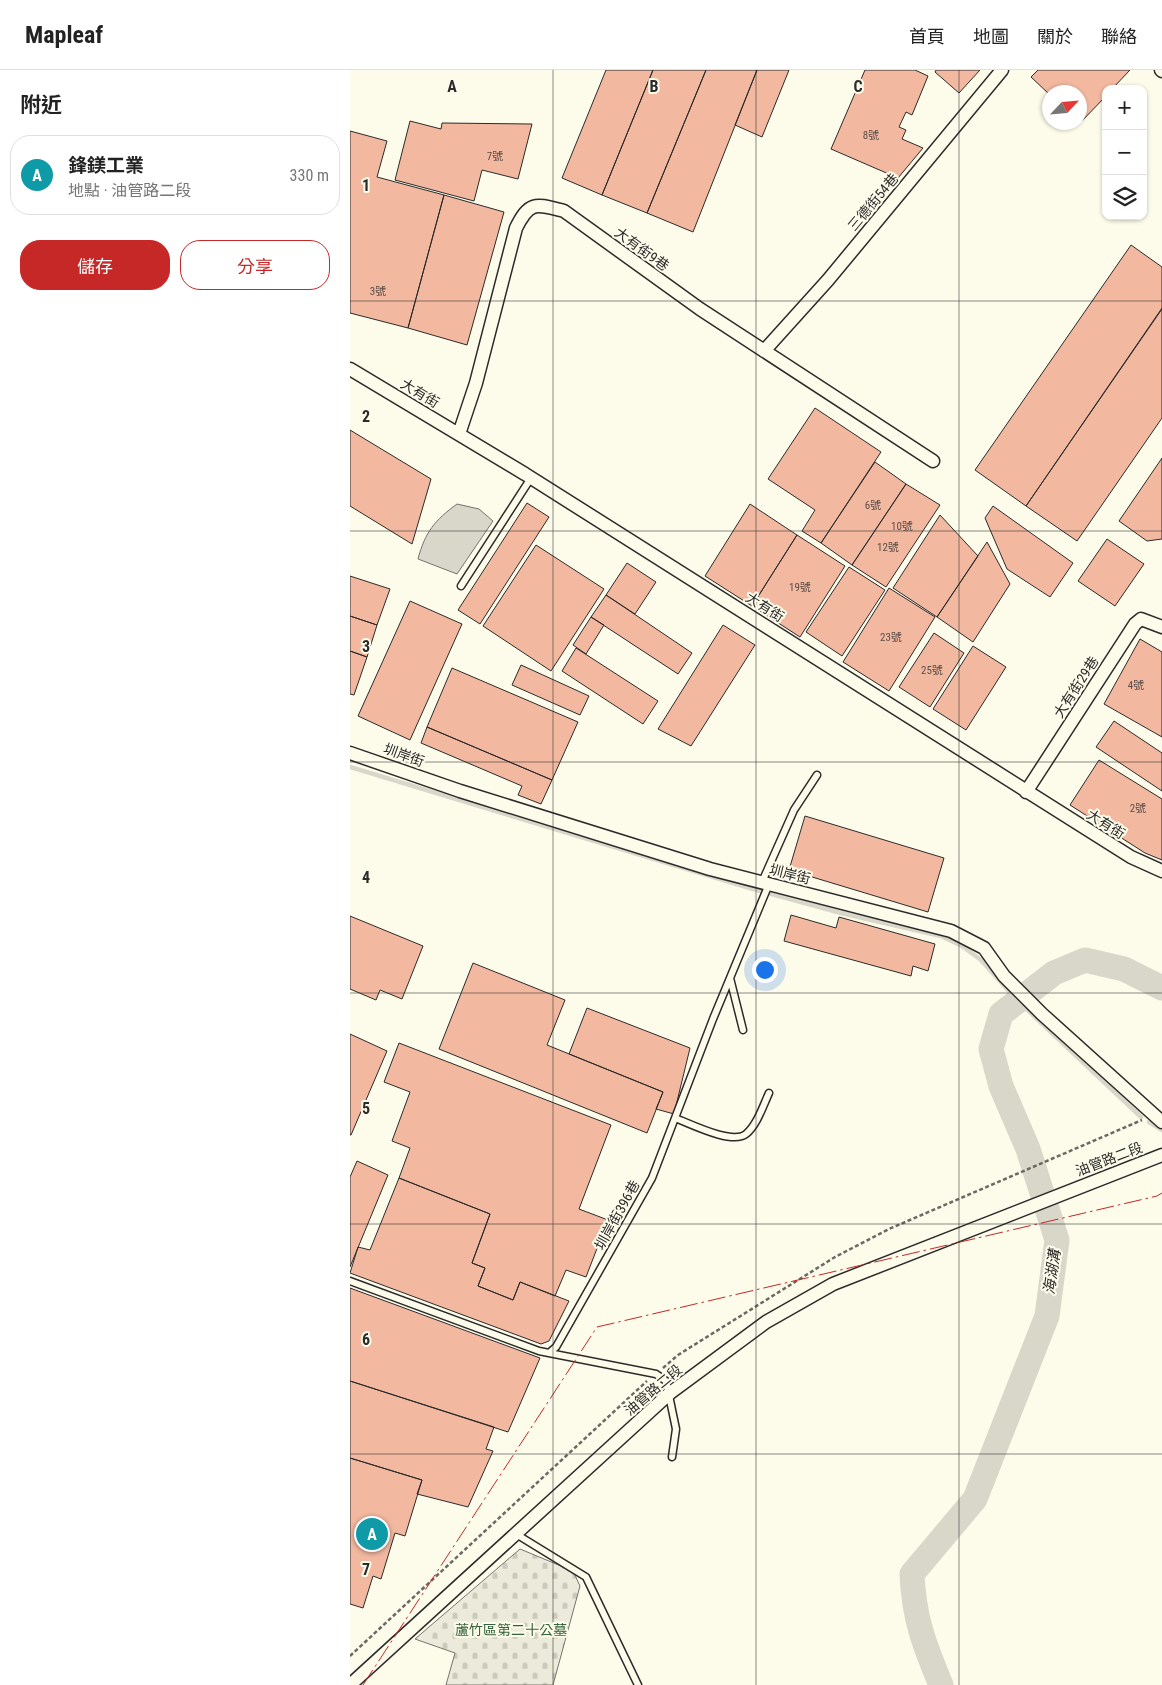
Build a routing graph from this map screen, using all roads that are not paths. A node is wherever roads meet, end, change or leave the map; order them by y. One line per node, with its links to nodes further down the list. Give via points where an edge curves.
1 (1002, 70): 2 (street, 三德街54巷, via 828,280)
2 (764, 351): 4 (street, 大有街9巷, via 564,211 539,205 525,211 516,228 476,383); 5 (street, 大有街9巷)
3 (350, 369): 4 (street, 大有街)
4 (458, 434): 6 (street, 大有街)
5 (933, 461)
6 (531, 478): 7 (lane); 11 (street, 大有街)
7 (461, 586)
8 (1162, 627): 11 (street, 大有街29巷, via 1141,619 1135,624)
9 (350, 753): 13 (street, 圳岸街, via 460,791)
10 (817, 775): 13 (lane, 圳岸街396巷, via 794,810)
11 (1026, 792): 12 (street, 大有街, via 1130,857)
12 (1162, 871)
13 (767, 884): 14 (lane, 圳岸街396巷); 18 (street, 圳岸街, via 951,931 984,948 1004,976 1042,1014)
14 (730, 978): 15 (lane); 17 (lane, 圳岸街396巷)
15 (743, 1030)
16 (769, 1093): 17 (lane, via 757,1120 745,1134 731,1138)
17 (675, 1118): 21 (lane, 圳岸街396巷, via 652,1178 556,1347)
18 (1157, 1118)
19 (1162, 1155): 22 (street, 油管路二段, via 833,1284 766,1322)
20 (350, 1281): 21 (lane)
21 (549, 1353): 22 (lane, via 656,1374 666,1381)
22 (670, 1393): 23 (lane, via 676,1429); 24 (street, 油管路二段)
23 (672, 1457)
24 (516, 1534): 25 (street, 油管路二段); 26 (lane, via 586,1577)
25 (350, 1685)
26 (638, 1685)

